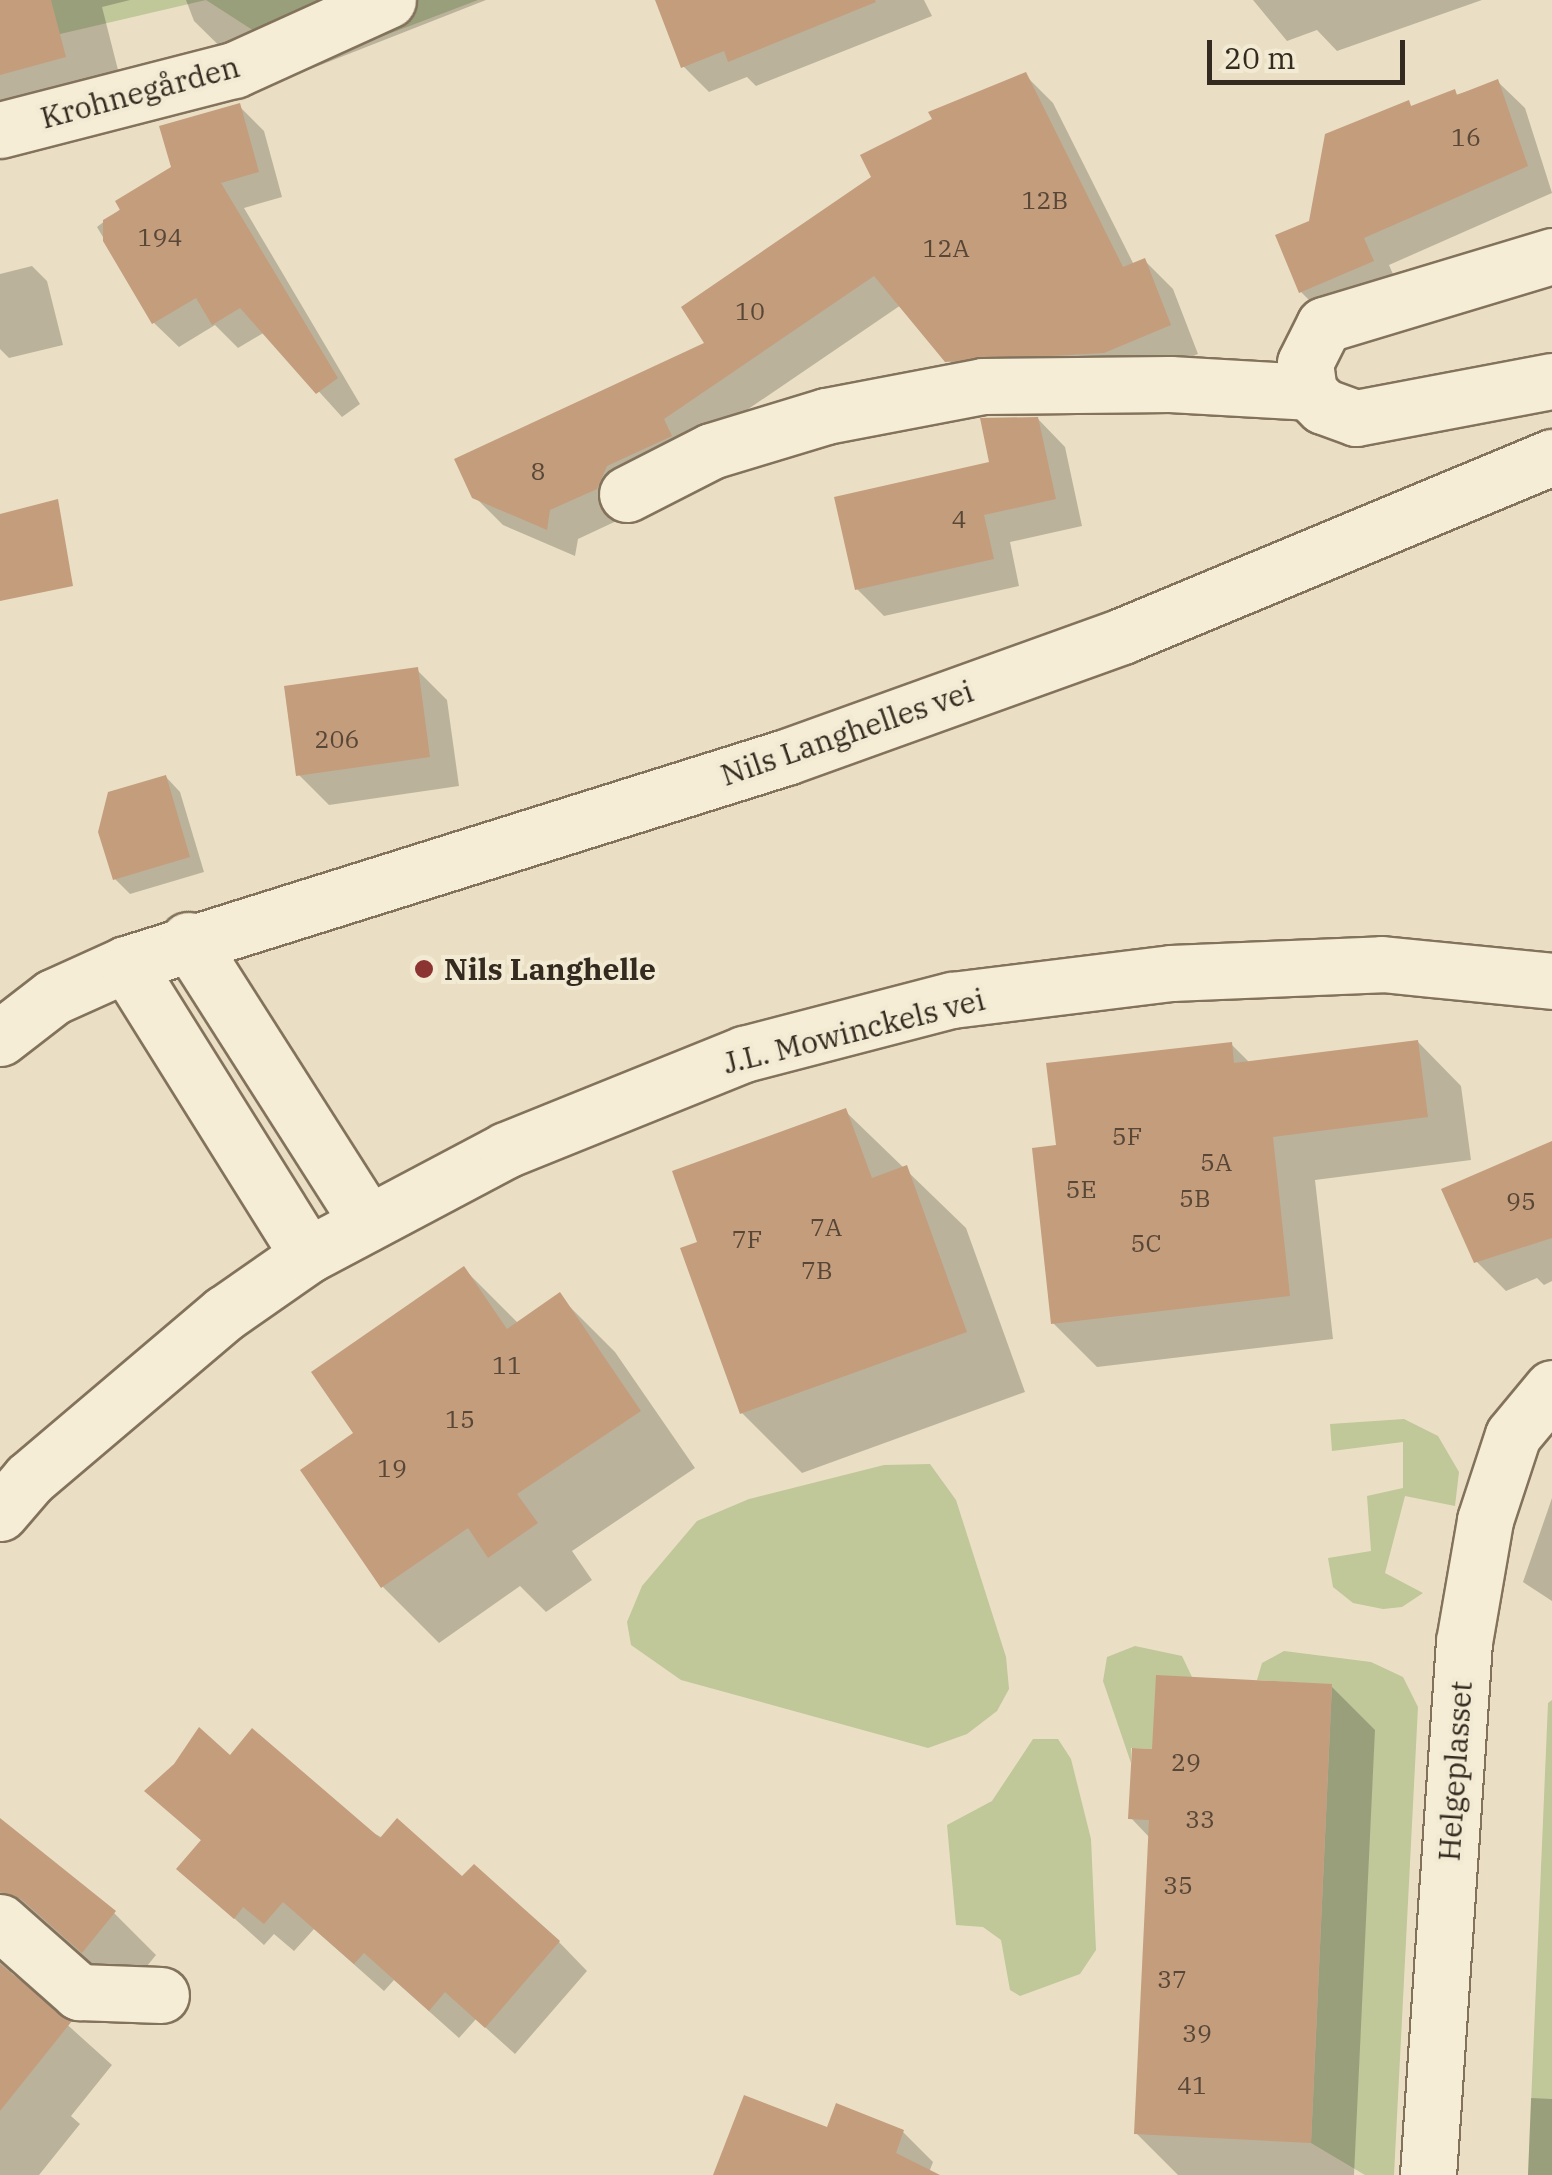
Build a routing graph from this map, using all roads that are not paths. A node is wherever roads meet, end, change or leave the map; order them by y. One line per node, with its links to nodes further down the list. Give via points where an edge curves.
1 (388, 0): 2 (street, Krohnegården, via 234,70)
2 (0, 130)
3 (1552, 256): 5 (street, via 1324,325 1305,363)
4 (1552, 380): 5 (street, via 1356,418 1323,406)
5 (1309, 392): 7 (street, via 1170,384 983,386 826,416 711,451)
6 (1552, 457): 8 (street, Nils Langhelles vei, via 1122,636 786,757)
7 (627, 494)
8 (188, 940): 9 (street, Nils Langhelles vei); 12 (street)
9 (126, 964): 11 (street, via 53,996); 13 (street)
10 (1552, 981): 12 (street, J.L. Mowinckels vei, via 1382,964 1171,972 952,1000 744,1054 506,1150)
11 (0, 1038)
12 (368, 1223): 13 (street, J.L. Mowinckels vei)
13 (308, 1256): 15 (street, J.L. Mowinckels vei, via 225,1313 29,1479)
14 (1552, 1388): 18 (street, Helgeplasset, via 1512,1435 1485,1520 1464,1642)
15 (0, 1513)
16 (0, 1922): 17 (street, via 79,1992)
17 (162, 1995)
18 (1428, 2175)

